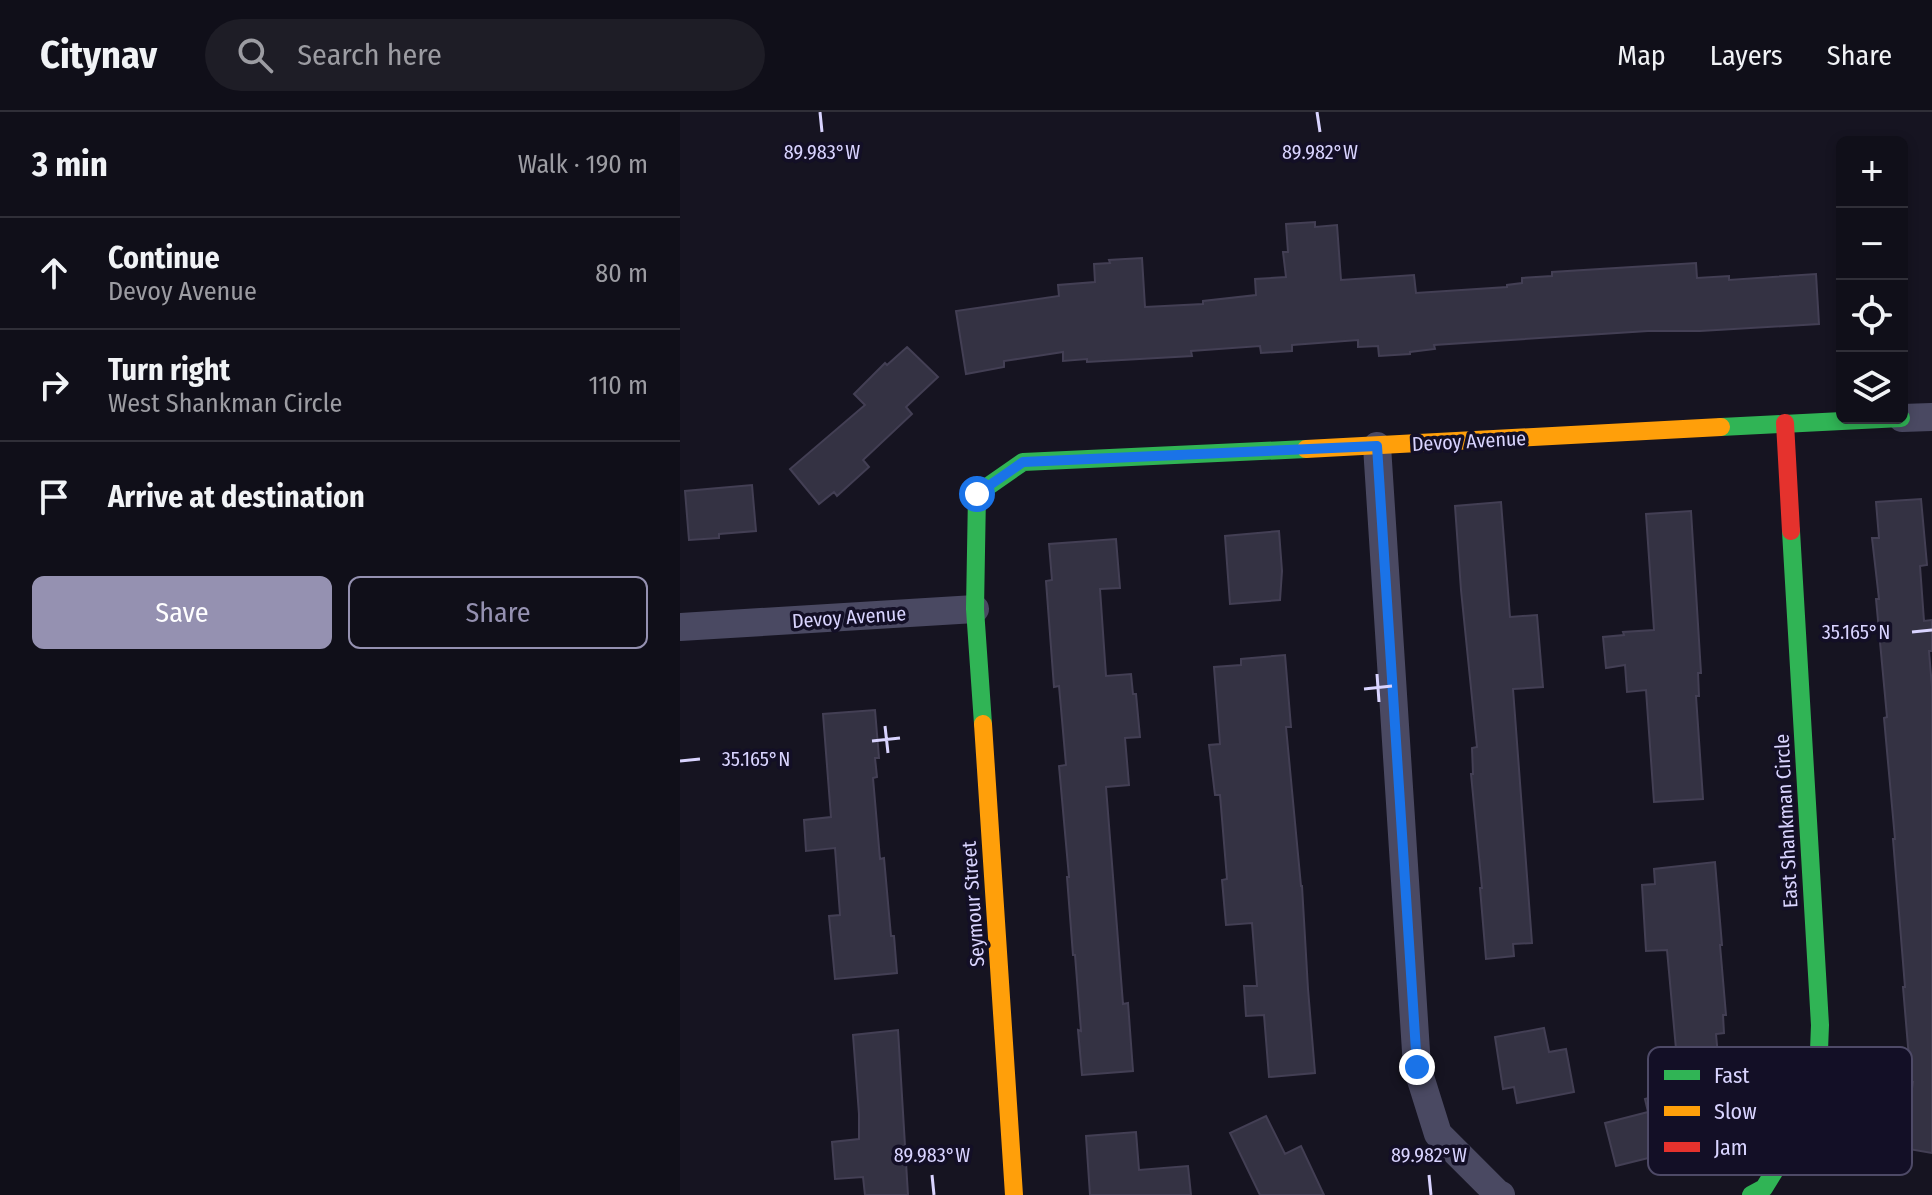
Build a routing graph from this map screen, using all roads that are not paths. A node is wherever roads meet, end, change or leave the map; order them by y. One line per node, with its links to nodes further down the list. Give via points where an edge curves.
1 (1932, 417): 2 (street, Devoy Avenue)
2 (1908, 418)
3 (1836, 421): 4 (street, Devoy Avenue)
4 (1785, 423): 5 (street, Devoy Avenue); 8 (street, East Shankman Circle)
5 (1377, 446): 6 (street, Devoy Avenue, via 1023,462 977,494); 11 (street, via 1417,1067 1438,1134)
6 (975, 609): 7 (street, Devoy Avenue); 10 (street, Seymour Street)
7 (680, 627)
8 (1819, 1047)
9 (1772, 1175): 12 (street, East Shankman Circle)
10 (1014, 1195)
11 (1501, 1195)
12 (1751, 1195)

